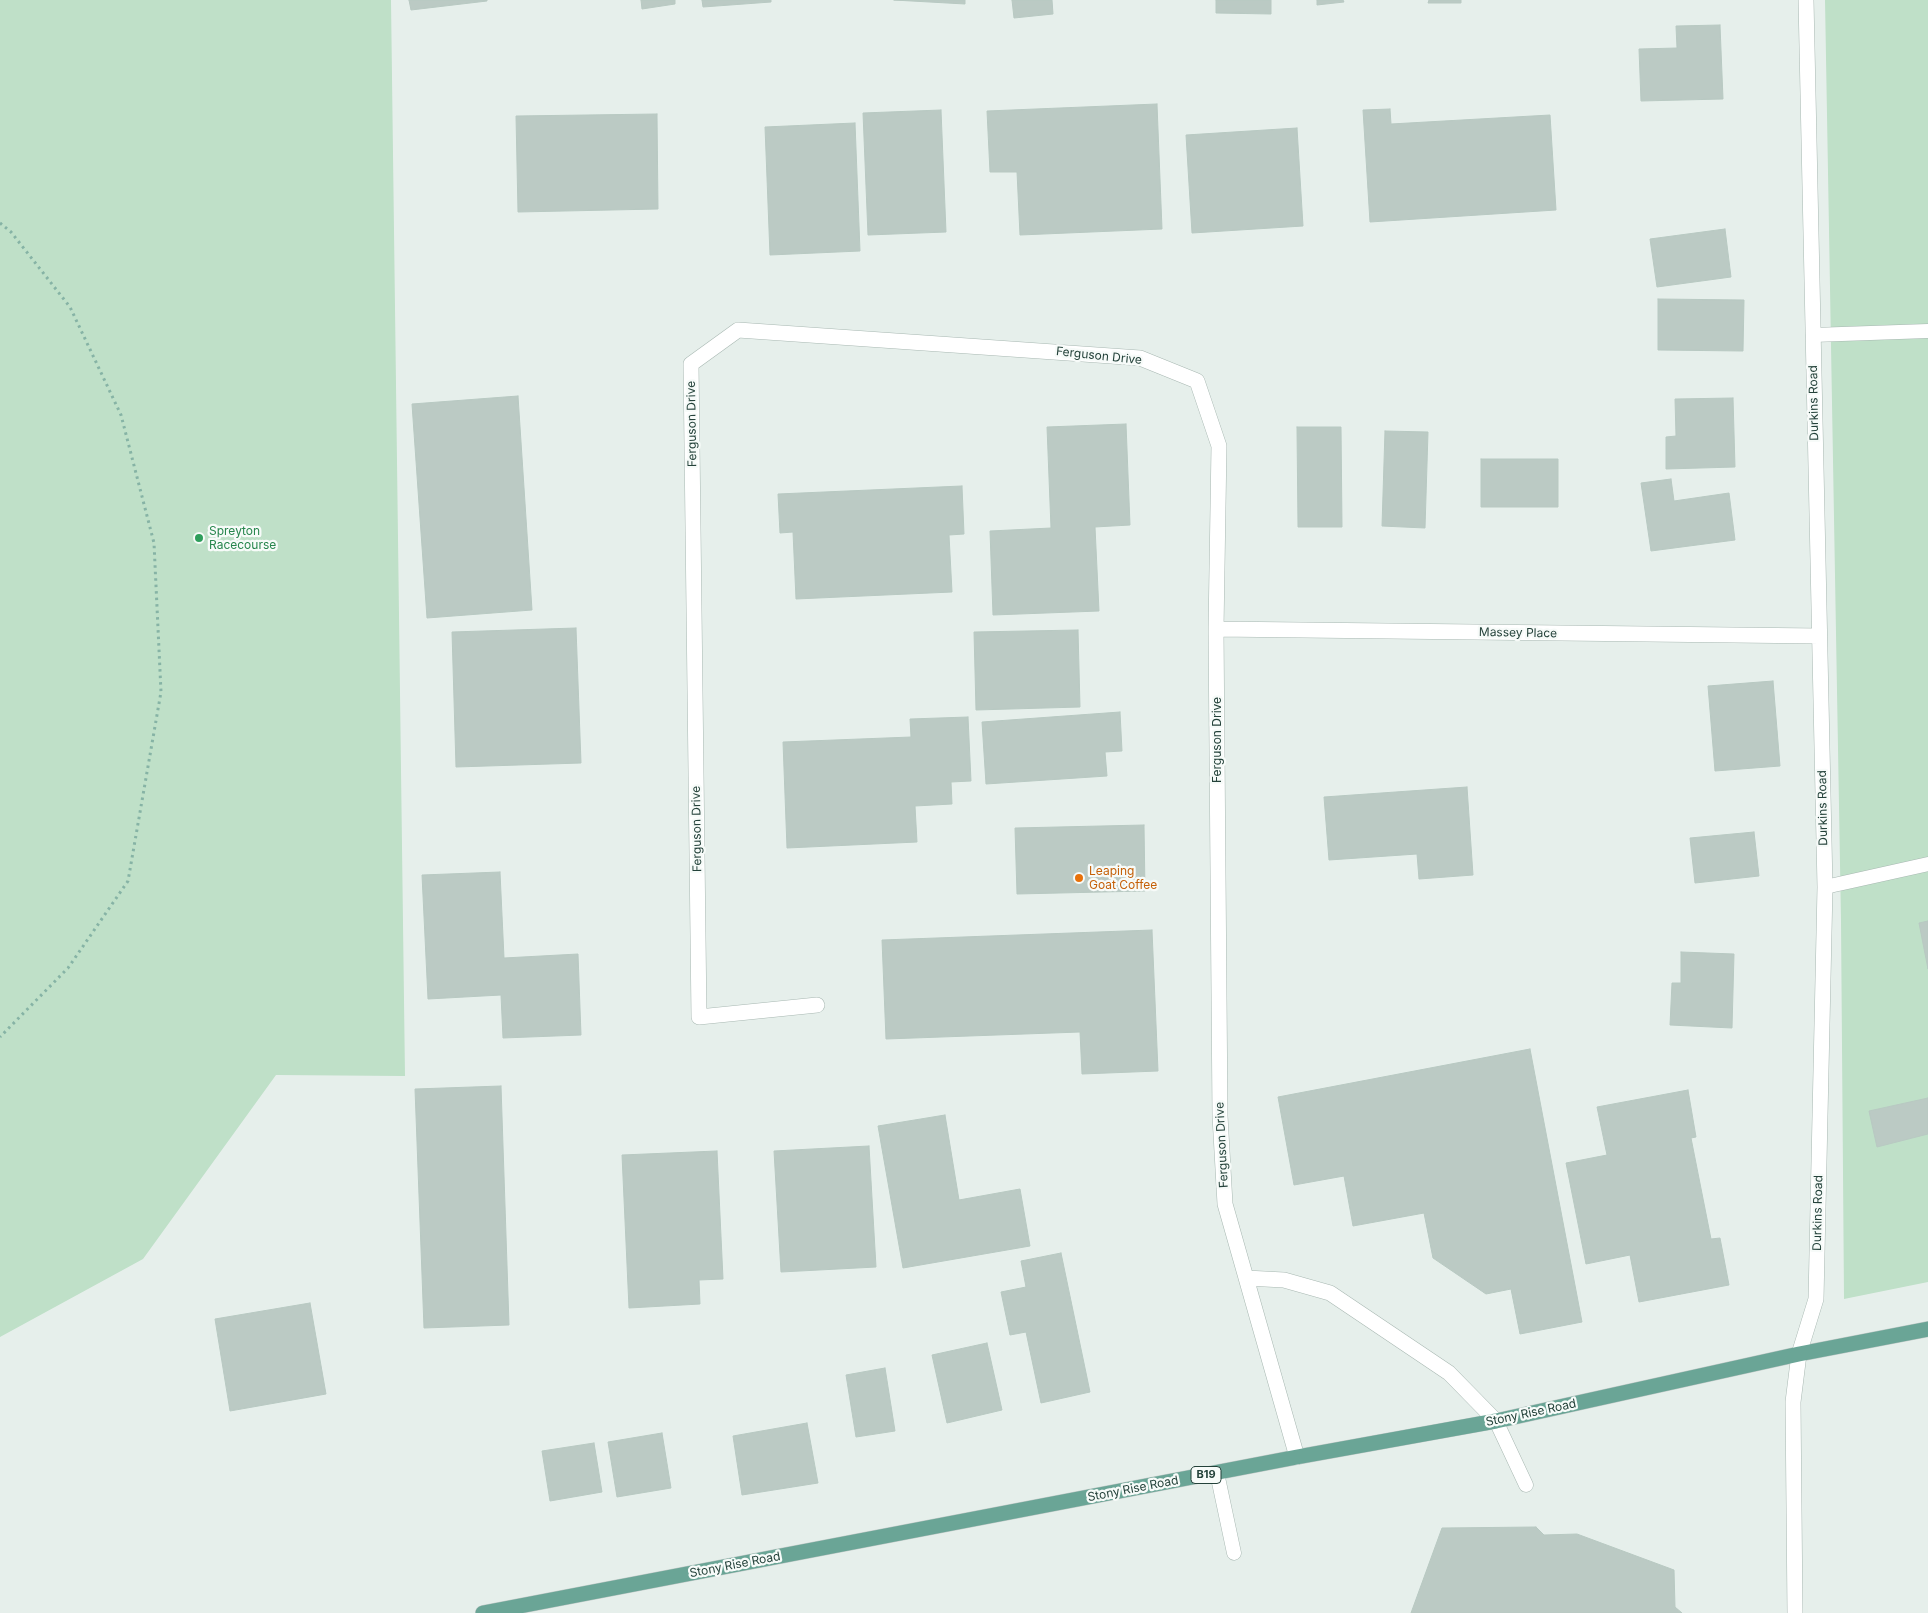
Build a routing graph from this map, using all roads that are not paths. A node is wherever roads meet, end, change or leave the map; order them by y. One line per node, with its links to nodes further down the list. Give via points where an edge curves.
1 (1806, 0): 3 (street, Durkins Road)
2 (1928, 331): 3 (lane)
3 (1813, 335): 5 (street, Durkins Road)
4 (1216, 629): 5 (street, Massey Place); 8 (street, Ferguson Drive, via 1218,446 1197,381 1140,358 738,330 691,364 699,1017); 9 (street, Ferguson Drive, via 1220,1116 1226,1204)
5 (1819, 636): 7 (street, Durkins Road)
6 (1928, 864): 7 (lane)
7 (1825, 887): 11 (street, Durkins Road, via 1816,1299)
8 (817, 1005)
9 (1246, 1278): 12 (street, via 1284,1280 1330,1293 1449,1373); 13 (street, Ferguson Drive)
10 (1928, 1329): 11 (main road, Stony Rise Road / B19)
11 (1799, 1354): 12 (main road, Stony Rise Road / B19); 18 (street, Durkins Road, via 1793,1402)
12 (1496, 1421): 13 (main road, Stony Rise Road / B19); 15 (lane)
13 (1297, 1457): 14 (main road, Stony Rise Road / B19)
14 (1217, 1472): 16 (lane); 17 (main road, Stony Rise Road / B19)
15 (1526, 1485)
16 (1234, 1553)
17 (483, 1613)
18 (1795, 1613)

